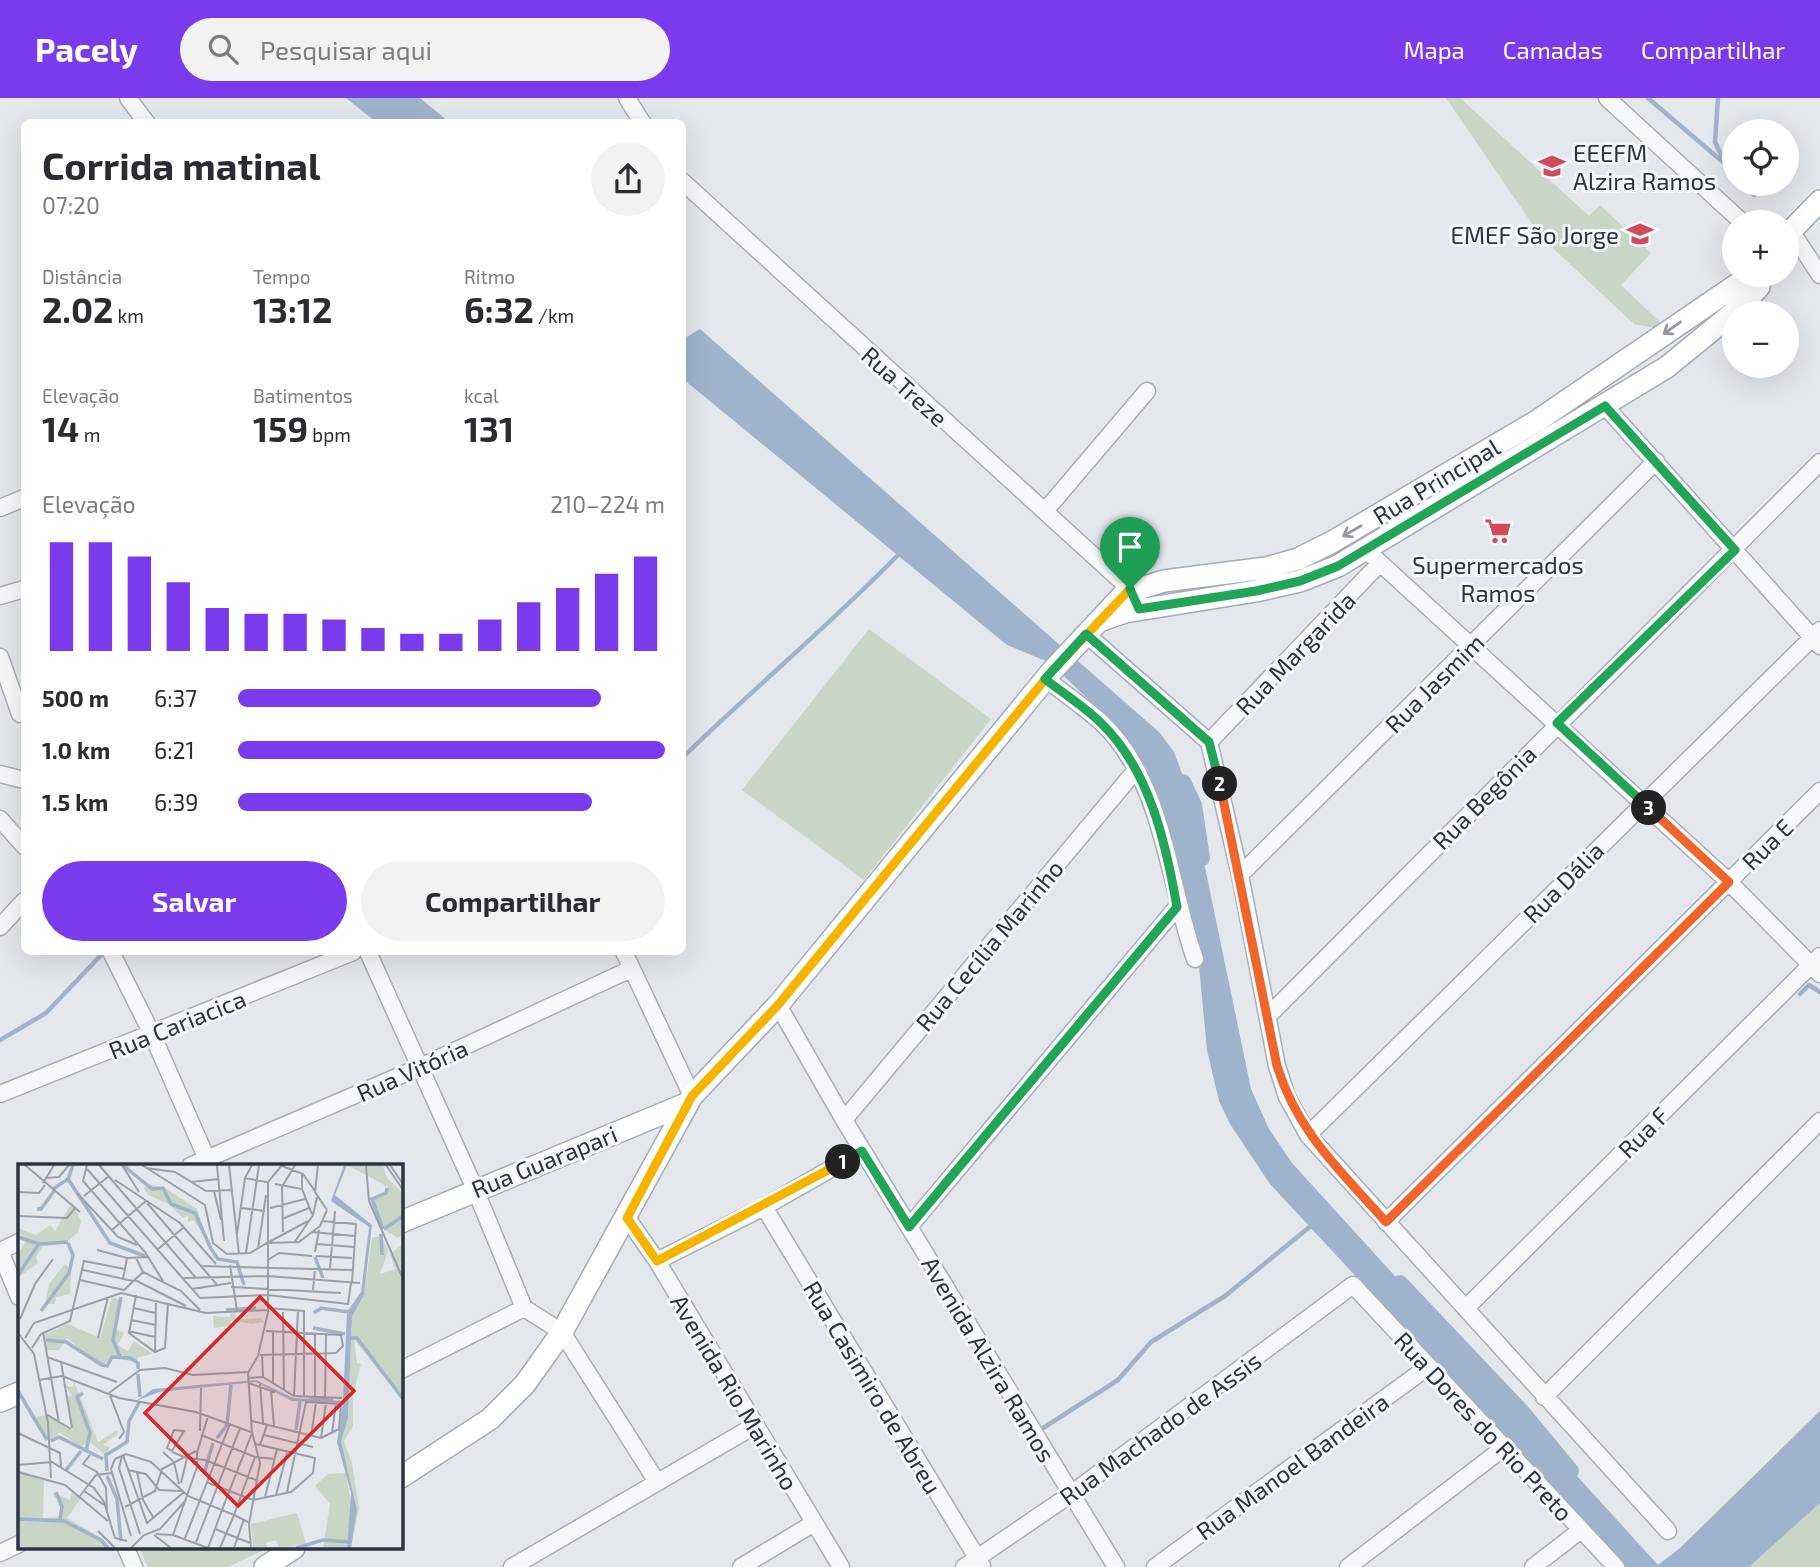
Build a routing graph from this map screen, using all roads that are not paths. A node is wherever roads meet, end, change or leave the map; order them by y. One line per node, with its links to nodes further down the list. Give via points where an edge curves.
1 (128, 98): 4 (street)
2 (627, 98): 5 (street)
3 (1607, 98): 8 (street)
4 (144, 119)
5 (640, 119)
6 (686, 185): 20 (street, Rua Treze)
7 (1820, 201): 9 (main road)
8 (1729, 210)
9 (1799, 223)
10 (1799, 247): 11 (street)
11 (1820, 275)
12 (1733, 287): 23 (main road, Rua Principal, one-way to 23, via 1537,421 1332,542 1266,568)
13 (1759, 287): 15 (main road, Rua Principal, via 1667,367)
14 (1147, 391): 20 (street)
15 (1605, 406): 16 (street); 22 (main road, Rua Principal)
16 (1656, 461): 21 (street); 29 (street, Rua Jasmim)
17 (1820, 462): 21 (street, Rua Begônia)
18 (21, 499): 19 (street)
19 (0, 508)
20 (1045, 511): 23 (street, Rua Treze)
21 (1735, 550): 28 (street); 33 (street, Rua Begônia)
22 (1373, 556): 26 (main road, Rua Principal, via 1300,581); 29 (street); 34 (street, Rua Margarida)
23 (1130, 589): 26 (street); 27 (main road)
24 (21, 590): 25 (street)
25 (0, 596)
26 (1139, 609): 27 (main road, Rua Principal)
27 (1086, 633): 31 (main road); 34 (street)
28 (1817, 638): 39 (street, Rua Dália)
29 (1470, 648): 33 (street); 42 (street, Rua Jasmim)
30 (0, 657): 32 (street)
31 (1049, 675): 35 (street, via 1101,722); 54 (main road)
32 (20, 714)
33 (1557, 723): 39 (street); 55 (street, Rua Begônia)
34 (1209, 742): 42 (street)
35 (1135, 771): 45 (street, via 1164,840); 60 (street, Rua Cecília Marinho)
36 (0, 774): 37 (street)
37 (21, 779)
38 (1820, 791): 43 (street, Rua E)
39 (1643, 803): 43 (street); 62 (street, Rua Dália)
40 (0, 820): 41 (street)
41 (21, 842)
42 (1240, 874): 55 (street)
43 (1729, 882): 52 (street); 69 (street, Rua E)
44 (21, 904): 46 (street)
45 (1177, 907): 51 (street); 70 (street)
46 (2, 921)
47 (112, 955): 56 (street)
48 (346, 955): 56 (street, Rua Cariacica)
49 (369, 955): 57 (street)
50 (625, 955): 53 (street)
51 (1195, 959)
52 (1817, 965): 76 (street, Rua F)
53 (631, 969): 57 (street, Rua Vitória); 59 (street)
54 (778, 1005): 59 (main road); 60 (street, Avenida Alzira Ramos)
55 (1268, 1016): 62 (street, via 1287,1097)
56 (152, 1034): 58 (street, Rua Cariacica); 64 (street)
57 (420, 1068): 64 (street, Rua Vitória); 65 (street)
58 (0, 1094)
59 (690, 1099): 65 (main road, Rua Guarapari); 67 (main road)
60 (844, 1121): 63 (street, Avenida Alzira Ramos)
61 (1820, 1121): 82 (street)
62 (1308, 1135): 69 (street)
63 (862, 1151): 66 (street); 70 (street, Avenida Alzira Ramos)
64 (208, 1163)
65 (475, 1189): 68 (main road, Rua Guarapari); 77 (street)
66 (764, 1207): 73 (street); 96 (street, Rua Casimiro de Abreu)
67 (627, 1218): 73 (street, Avenida Rio Marinho); 78 (main road)
68 (402, 1222)
69 (1386, 1222): 76 (street)
70 (909, 1227): 88 (street, Avenida Alzira Ramos)
71 (18, 1242): 72 (street)
72 (0, 1251): 75 (street)
73 (657, 1261): 84 (street, Avenida Rio Marinho)
74 (1353, 1285): 79 (street, Rua Dores do Rio Preto); 88 (street, Rua Machado de Assis)
75 (18, 1295)
76 (1466, 1307): 82 (street)
77 (524, 1308): 78 (street); 80 (street)
78 (562, 1332): 86 (main road, via 513,1398 490,1419); 87 (street)
79 (1429, 1366): 85 (street, Rua Dores do Rio Preto); 103 (street, Rua Manoel Bandeira)
80 (402, 1369)
81 (18, 1393): 83 (main road)
82 (1544, 1397): 91 (street)
83 (0, 1401)
84 (754, 1426): 87 (street); 89 (street, Avenida Rio Marinho)
85 (1506, 1446): 90 (street, Rua Dores do Rio Preto); 104 (street)
86 (402, 1476)
87 (657, 1482): 99 (street)
88 (1071, 1494): 96 (street, Rua Machado de Assis); 102 (street, Avenida Alzira Ramos)
89 (814, 1523): 100 (street); 101 (street, Avenida Rio Marinho)
90 (1581, 1530): 105 (street); 106 (street, Rua Dores do Rio Preto)
91 (1668, 1531)
92 (18, 1544): 95 (street)
93 (127, 1550): 97 (street)
94 (291, 1550): 98 (main road)
95 (0, 1553)
96 (975, 1564)
97 (134, 1567)
98 (265, 1567)
99 (512, 1567)
100 (741, 1567)
101 (841, 1567)
102 (1116, 1567)
103 (1155, 1567)
104 (1348, 1567)
105 (1533, 1567)
106 (1616, 1567)

